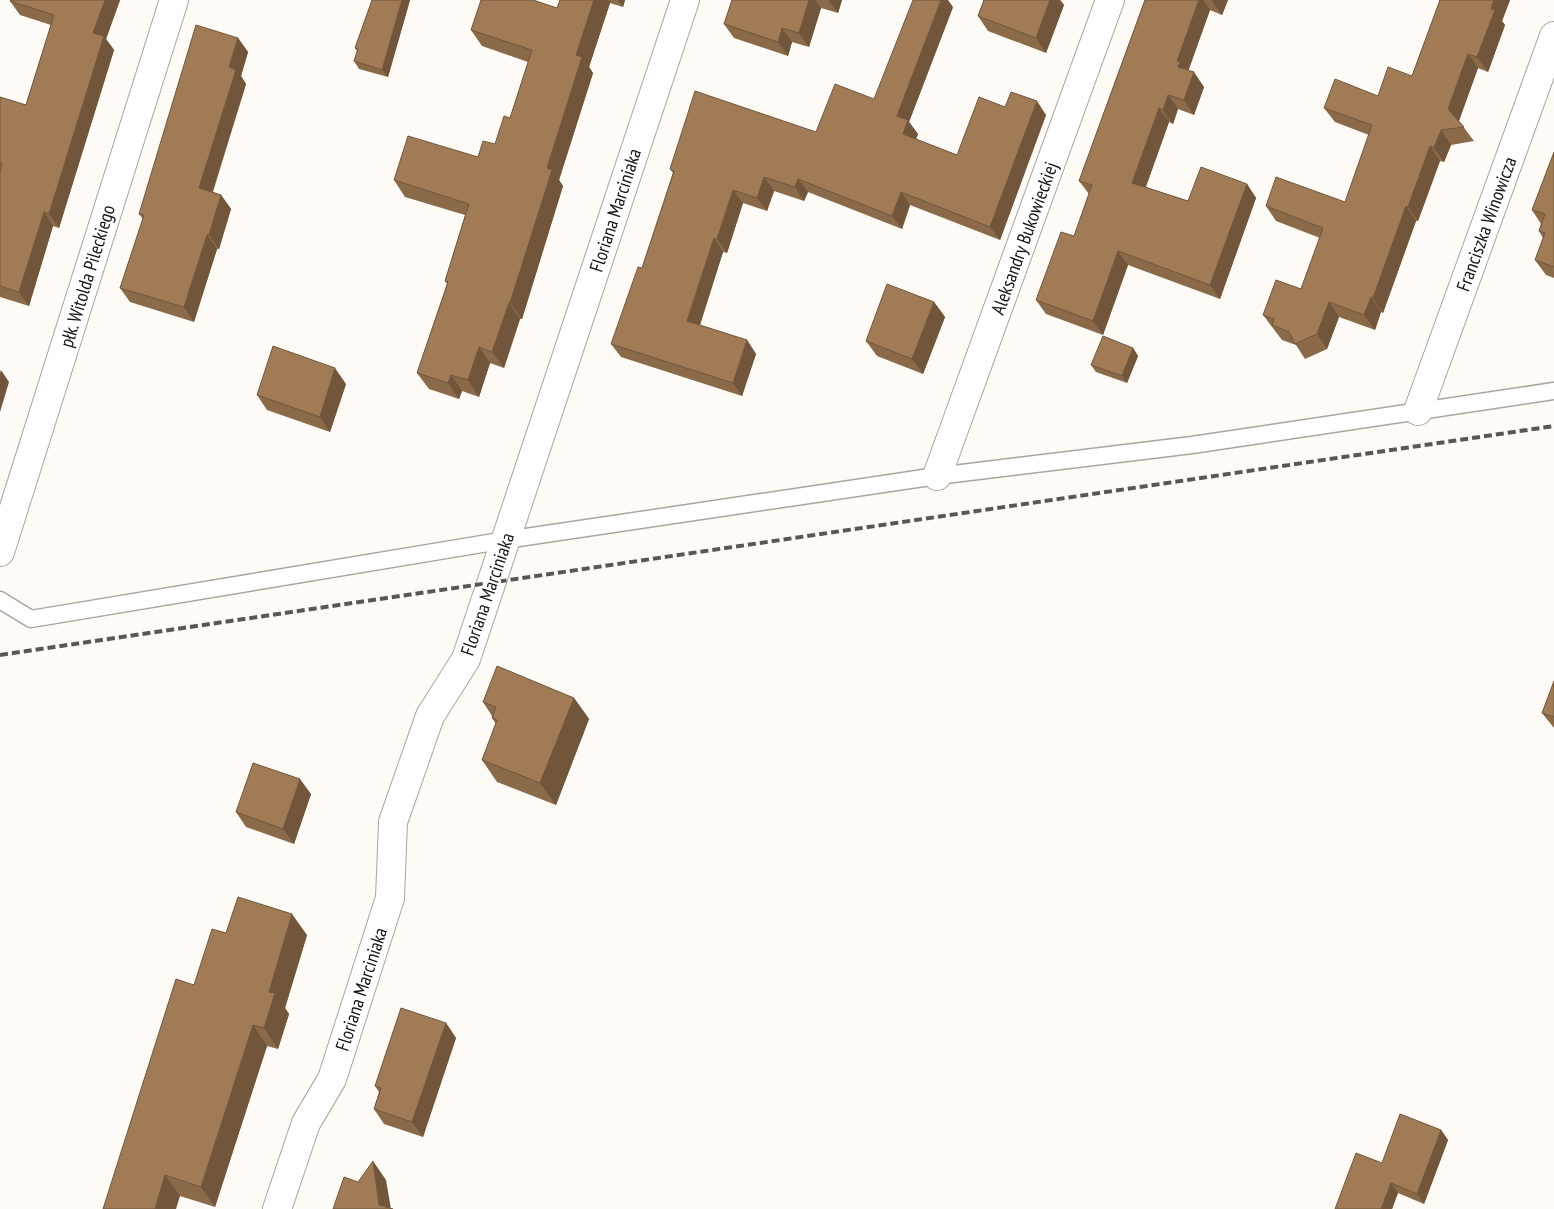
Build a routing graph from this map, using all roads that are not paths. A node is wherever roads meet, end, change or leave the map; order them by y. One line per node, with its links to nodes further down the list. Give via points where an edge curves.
1 (174, 0): 9 (street, płk. Witolda Pileckiego)
2 (685, 0): 8 (street, Floriana Marciniaka)
3 (1110, 0): 7 (street, Aleksandry Bukowieckiej)
4 (1554, 36): 6 (street, Franciszka Winowicza)
5 (1554, 391): 6 (lane)
6 (1418, 411): 7 (lane, via 1192,445)
7 (937, 476): 8 (lane)
8 (506, 540): 10 (lane, via 31,619); 11 (street, Floriana Marciniaka, via 466,659 430,716 392,822 390,898 332,1079 306,1123)
9 (0, 552)
10 (0, 600)
11 (277, 1209)

